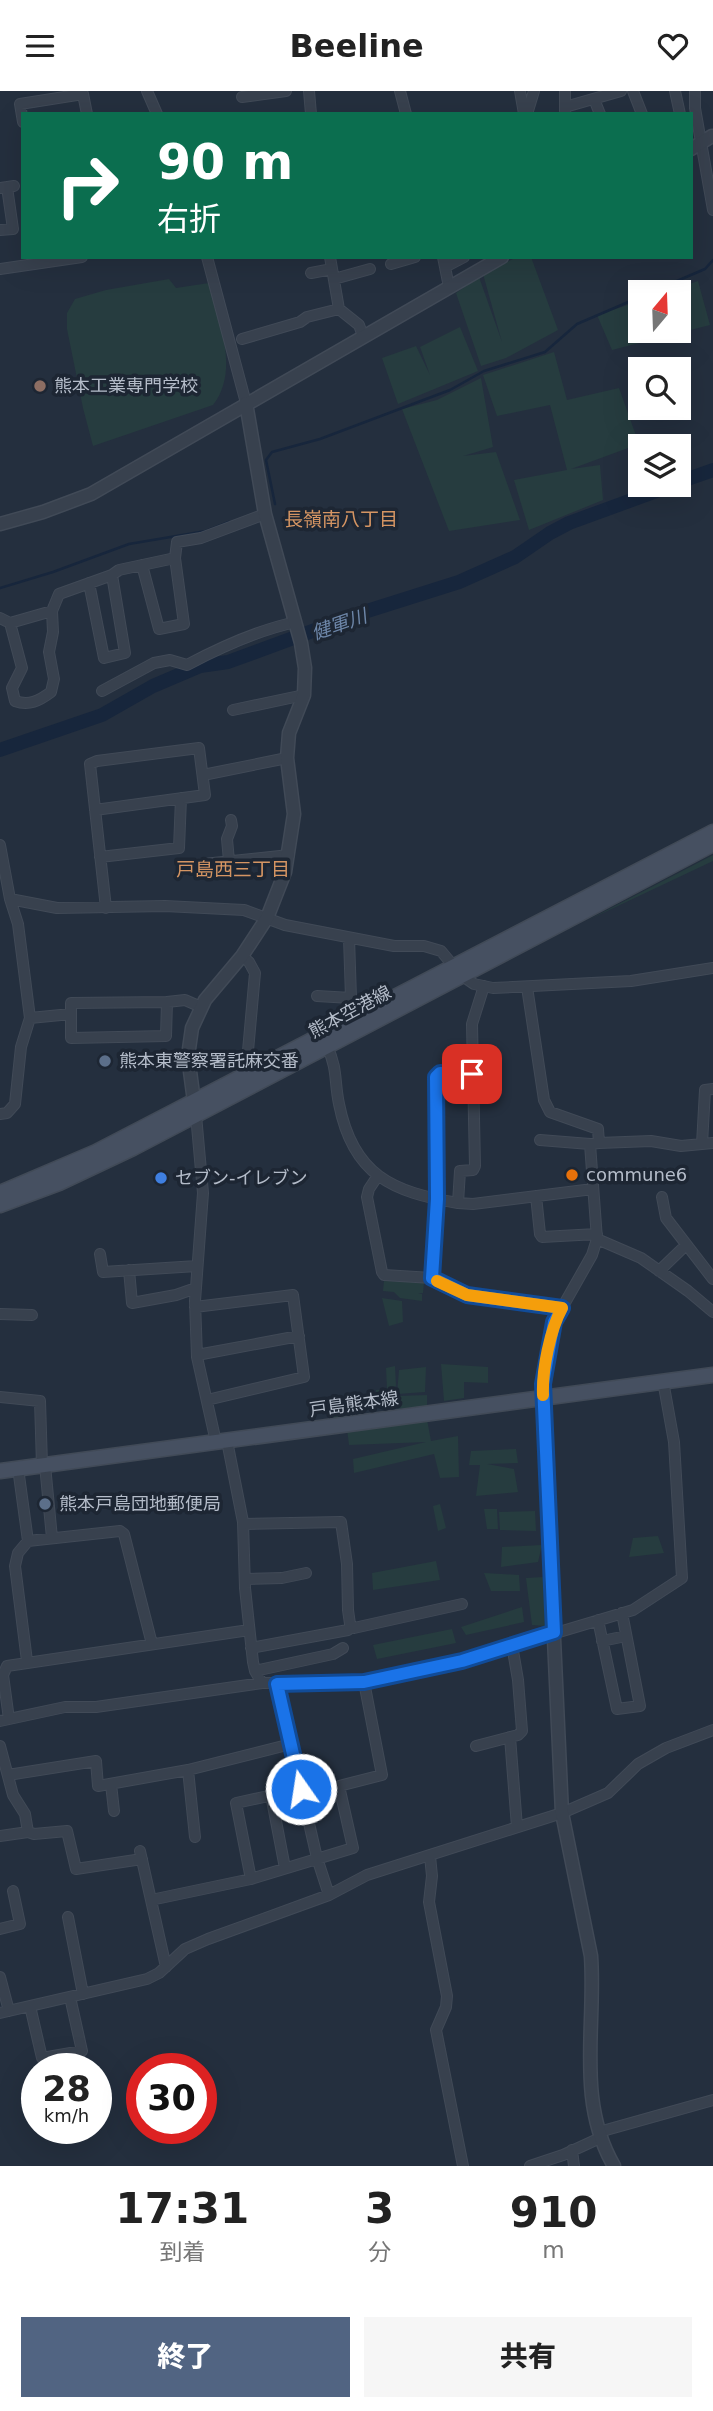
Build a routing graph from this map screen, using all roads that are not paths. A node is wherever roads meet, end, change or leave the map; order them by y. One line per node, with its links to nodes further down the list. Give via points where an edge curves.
1 (147, 91): 17 (street)
2 (286, 91): 12 (street)
3 (309, 91): 18 (street)
4 (400, 91): 19 (street)
5 (520, 91): 20 (street)
6 (534, 91): 21 (street)
7 (565, 91): 14 (street)
8 (621, 91): 13 (street)
9 (633, 91): 23 (street)
10 (675, 91): 24 (street)
11 (695, 91): 25 (street)
12 (242, 97)
13 (594, 99): 14 (street); 22 (street)
14 (565, 111)
15 (21, 112): 16 (street, via 20,104 83,94)
16 (88, 112)
17 (156, 112)
18 (311, 112)
19 (405, 112)
20 (525, 112)
21 (526, 112)
22 (599, 112)
23 (641, 112)
24 (680, 112)
25 (702, 143): 27 (street)
26 (7, 187): 28 (street, via 13,229)
27 (713, 210)
28 (0, 230)
29 (68, 259): 36 (street)
30 (207, 259): 44 (street)
31 (330, 259): 39 (street)
32 (408, 259): 35 (street)
33 (498, 259): 40 (street)
34 (444, 262): 40 (street)
35 (391, 264)
36 (0, 269)
37 (370, 269): 39 (street)
38 (311, 273): 39 (street)
39 (333, 274): 41 (street)
40 (449, 287): 42 (street)
41 (339, 309): 42 (street, via 359,325); 43 (street)
42 (363, 336): 44 (street)
43 (242, 339)
44 (246, 403): 45 (street); 46 (street, via 91,494)
45 (265, 514): 47 (street, via 177,542); 53 (street)
46 (0, 524)
47 (175, 558): 48 (street); 48 (street, via 184,624 159,629)
48 (142, 565): 49 (street)
49 (112, 575): 50 (street); 50 (street, via 125,653 104,658)
50 (89, 583): 51 (street, via 59,594)
51 (52, 611): 54 (street); 54 (street, via 51,692 25,705 15,701 12,688 22,668)
52 (0, 618): 54 (street)
53 (296, 622): 55 (street, via 272,627 187,665 170,660 154,663); 56 (street, via 305,668)
54 (10, 623)
55 (102, 691)
56 (304, 695): 57 (street); 58 (street, via 289,733)
57 (233, 710)
58 (287, 758): 59 (street); 66 (street, via 295,814)
59 (203, 775): 60 (street, via 205,795); 61 (street, via 199,748 97,761 90,764)
60 (181, 799): 61 (street); 67 (street, via 179,848)
61 (95, 810): 67 (street)
62 (231, 820): 68 (street)
63 (713, 832): 76 (main road, 熊本空港線)
64 (0, 845): 70 (street)
65 (713, 845): 76 (main road, 熊本空港線)
66 (289, 855): 68 (street); 72 (street)
67 (100, 857): 71 (street)
68 (229, 861): 69 (street)
69 (194, 865)
70 (10, 899): 71 (street, via 57,908); 84 (street, via 18,924)
71 (106, 908): 72 (street, via 244,910)
72 (267, 918): 73 (street); 74 (street)
73 (349, 938): 76 (street, via 432,948 449,958); 80 (street)
74 (242, 956): 82 (street); 87 (street, via 255,973)
75 (713, 968): 78 (street, via 631,981)
76 (457, 972): 77 (street); 85 (main road, 熊本空港線); 86 (main road, 熊本空港線)
77 (484, 986): 78 (street); 88 (street, via 472,1019)
78 (527, 987): 93 (street, via 544,1100 550,1112 598,1129)
79 (317, 996): 80 (street)
80 (351, 998): 85 (street)
81 (167, 1002): 82 (street, via 185,1000); 83 (street, via 71,1003); 83 (street, via 166,1036 71,1038)
82 (201, 1007): 90 (street, via 189,1044)
83 (71, 1014): 84 (street)
84 (30, 1018): 91 (street, via 21,1047 15,1104)
85 (349, 1021): 87 (main road, 熊本空港線)
86 (327, 1046): 90 (main road, 熊本空港線); 95 (street, via 336,1066 338,1102 348,1136)
87 (246, 1073): 90 (main road, 熊本空港線)
88 (472, 1074): 100 (street, via 440,1073 436,1077); 101 (street, via 475,1166 460,1171)
89 (713, 1089): 94 (street, via 705,1090)
90 (195, 1108): 97 (main road, 熊本空港線); 102 (main road, 熊本空港線, via 97,1165); 106 (street, via 203,1193)
91 (0, 1114)
92 (540, 1140): 93 (street)
93 (594, 1144): 94 (street); 96 (street)
94 (707, 1144)
95 (377, 1177): 100 (street); 109 (street, via 368,1197 382,1272)
96 (593, 1189): 98 (street); 103 (street)
97 (0, 1193)
98 (536, 1196): 101 (street); 103 (street, via 542,1237)
99 (662, 1197): 104 (street, via 666,1218)
100 (437, 1199): 101 (street); 109 (street)
101 (458, 1203)
102 (0, 1205)
103 (597, 1236): 108 (street); 113 (street, via 592,1255)
104 (686, 1245): 108 (street); 110 (street)
105 (100, 1254): 107 (street, via 103,1272)
106 (197, 1266): 107 (street); 111 (street)
107 (129, 1270): 111 (street, via 132,1303)
108 (659, 1271): 114 (street)
109 (432, 1278): 113 (street, via 467,1295)
110 (713, 1279)
111 (196, 1288): 112 (street)
112 (195, 1307): 117 (street, via 293,1296); 118 (street)
113 (562, 1308): 122 (street, via 554,1322)
114 (713, 1312)
115 (0, 1314): 116 (street)
116 (32, 1315)
117 (299, 1336): 118 (street); 123 (street, via 304,1377)
118 (197, 1355): 123 (street)
119 (713, 1375): 120 (main road, 戸島熊本線)
120 (663, 1381): 122 (main road, 戸島熊本線); 134 (street, via 674,1442 682,1578)
121 (0, 1397): 125 (street, via 40,1401)
122 (543, 1399): 124 (main road, 戸島熊本線); 138 (street)
123 (206, 1400): 124 (street)
124 (221, 1442): 125 (main road, 戸島熊本線); 128 (street)
125 (43, 1465): 126 (main road, 戸島熊本線); 129 (street)
126 (18, 1468): 127 (main road, 戸島熊本線); 130 (street)
127 (0, 1471)
128 (243, 1524): 132 (street); 136 (street, via 341,1522)
129 (52, 1538): 130 (street); 141 (street, via 124,1534)
130 (28, 1541): 145 (street, via 15,1566)
131 (306, 1573): 132 (street)
132 (245, 1579): 137 (street)
133 (462, 1604): 136 (street)
134 (622, 1613): 135 (street); 139 (street)
135 (598, 1620): 138 (street); 140 (street)
136 (352, 1626): 143 (street)
137 (249, 1630): 141 (street); 143 (street)
138 (554, 1632): 142 (street); 163 (street)
139 (626, 1636): 140 (street); 140 (street, via 640,1706 617,1709)
140 (602, 1641)
141 (152, 1644): 145 (street)
142 (512, 1645): 147 (street); 152 (street, via 522,1731)
143 (251, 1648): 146 (street)
144 (343, 1648): 146 (street)
145 (27, 1661): 150 (street, via 7,1665 3,1675)
146 (255, 1671): 148 (street)
147 (364, 1682): 149 (street); 169 (street, via 382,1775 339,1786 353,1848)
148 (262, 1683): 149 (street); 150 (street, via 96,1707 65,1707)
149 (277, 1684): 153 (street)
150 (5, 1720)
151 (713, 1730): 163 (street, via 657,1753 608,1793)
152 (510, 1737): 155 (street); 164 (street)
153 (291, 1744): 157 (street); 160 (street)
154 (0, 1746): 156 (street)
155 (476, 1746)
156 (2, 1763): 158 (street)
157 (188, 1770): 159 (street); 167 (street)
158 (8, 1775): 159 (street, via 96,1761 98,1786); 165 (street, via 13,1795 26,1814)
159 (111, 1784): 162 (street)
160 (301, 1789): 161 (street); 169 (street)
161 (271, 1795): 170 (street); 171 (street, via 236,1803)
162 (114, 1811)
163 (562, 1813): 164 (street); 184 (street, via 590,1956 590,2088)
164 (517, 1828): 168 (street)
165 (28, 1832): 166 (street); 174 (street, via 67,1832 76,1869 141,1855)
166 (0, 1836)
167 (195, 1837)
168 (430, 1856): 173 (street, via 367,1875); 186 (street, via 429,1902 447,1996 436,2030)
169 (317, 1858): 170 (street); 173 (street)
170 (285, 1868): 171 (street)
171 (251, 1879): 174 (street)
172 (13, 1891): 176 (street, via 20,1924)
173 (329, 1895): 177 (street, via 185,1949)
174 (151, 1900): 177 (street)
175 (68, 1917): 179 (street)
176 (0, 1929)
177 (166, 1967): 179 (street, via 147,1979)
178 (0, 1977): 182 (street)
179 (83, 1994): 180 (street)
180 (70, 1997): 181 (street); 181 (street, via 82,2050 42,2058)
181 (30, 2006): 182 (street)
182 (5, 2012)
183 (713, 2101): 184 (street)
184 (599, 2135): 185 (street); 189 (street)
185 (572, 2150): 187 (street); 188 (street)
186 (463, 2166)
187 (530, 2166)
188 (574, 2166)
189 (614, 2166)

